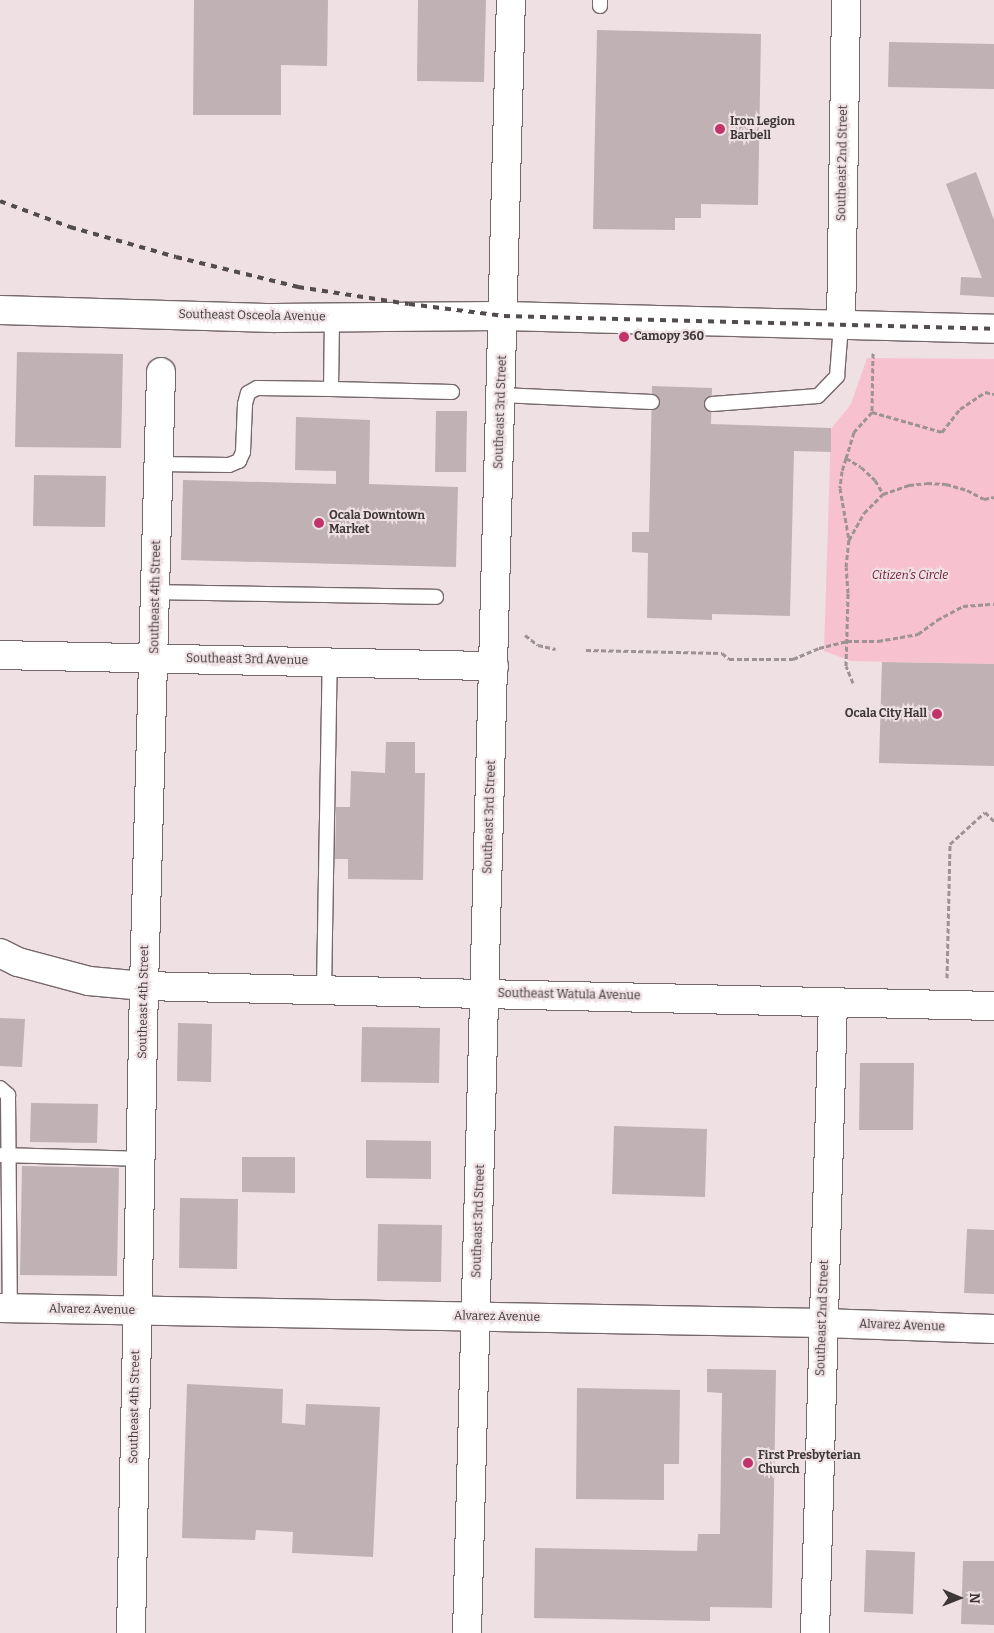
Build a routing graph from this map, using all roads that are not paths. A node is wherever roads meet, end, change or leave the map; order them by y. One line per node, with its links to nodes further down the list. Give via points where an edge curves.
1 (511, 0): 4 (street, Southeast 3rd Street)
2 (846, 0): 6 (street, Southeast 2nd Street)
3 (0, 310): 5 (street, Southeast Osceola Avenue)
4 (504, 316): 5 (street, Southeast Osceola Avenue); 6 (street, Southeast Osceola Avenue); 11 (street, Southeast 3rd Street)
5 (332, 318): 9 (lane)
6 (841, 325): 7 (street, Southeast Osceola Avenue); 13 (lane, via 837,376 818,396)
7 (994, 330)
8 (161, 372): 14 (street, Southeast 4th Street)
9 (331, 389): 10 (lane); 14 (lane, via 257,388 248,393 245,404 243,452 238,461 230,465)
10 (452, 392)
11 (501, 395): 12 (lane); 20 (street, Southeast 3rd Street)
12 (652, 402)
13 (712, 404)
14 (159, 464): 15 (street, Southeast 4th Street)
15 (156, 592): 16 (lane); 18 (street, Southeast 4th Street)
16 (436, 597)
17 (0, 655): 18 (street, Southeast 3rd Avenue)
18 (155, 658): 19 (street, Southeast 3rd Avenue); 22 (street, Southeast 4th Street)
19 (330, 662): 20 (street, Southeast 3rd Avenue); 23 (lane)
20 (494, 666): 24 (street, Southeast 3rd Street)
21 (0, 953): 22 (street, via 18,962 89,981)
22 (144, 986): 23 (street, Southeast Watula Avenue); 29 (street, Southeast 4th Street)
23 (324, 990): 24 (street, Southeast Watula Avenue)
24 (485, 993): 25 (street, Southeast Watula Avenue); 32 (street, Southeast 3rd Street)
25 (833, 1002): 26 (street, Southeast Watula Avenue); 33 (street, Southeast 2nd Street)
26 (994, 1006)
27 (0, 1088): 28 (lane, via 8,1094)
28 (4, 1155): 29 (lane); 30 (lane)
29 (140, 1159): 31 (street, Southeast 4th Street)
30 (5, 1308): 31 (street, Alvarez Avenue)
31 (137, 1311): 32 (street, Alvarez Avenue); 35 (street, Southeast 4th Street)
32 (476, 1317): 33 (street, Alvarez Avenue); 36 (street, Southeast 3rd Street)
33 (822, 1323): 34 (street, Alvarez Avenue); 37 (street, Southeast 2nd Street)
34 (994, 1329)
35 (132, 1633)
36 (467, 1633)
37 (815, 1633)

